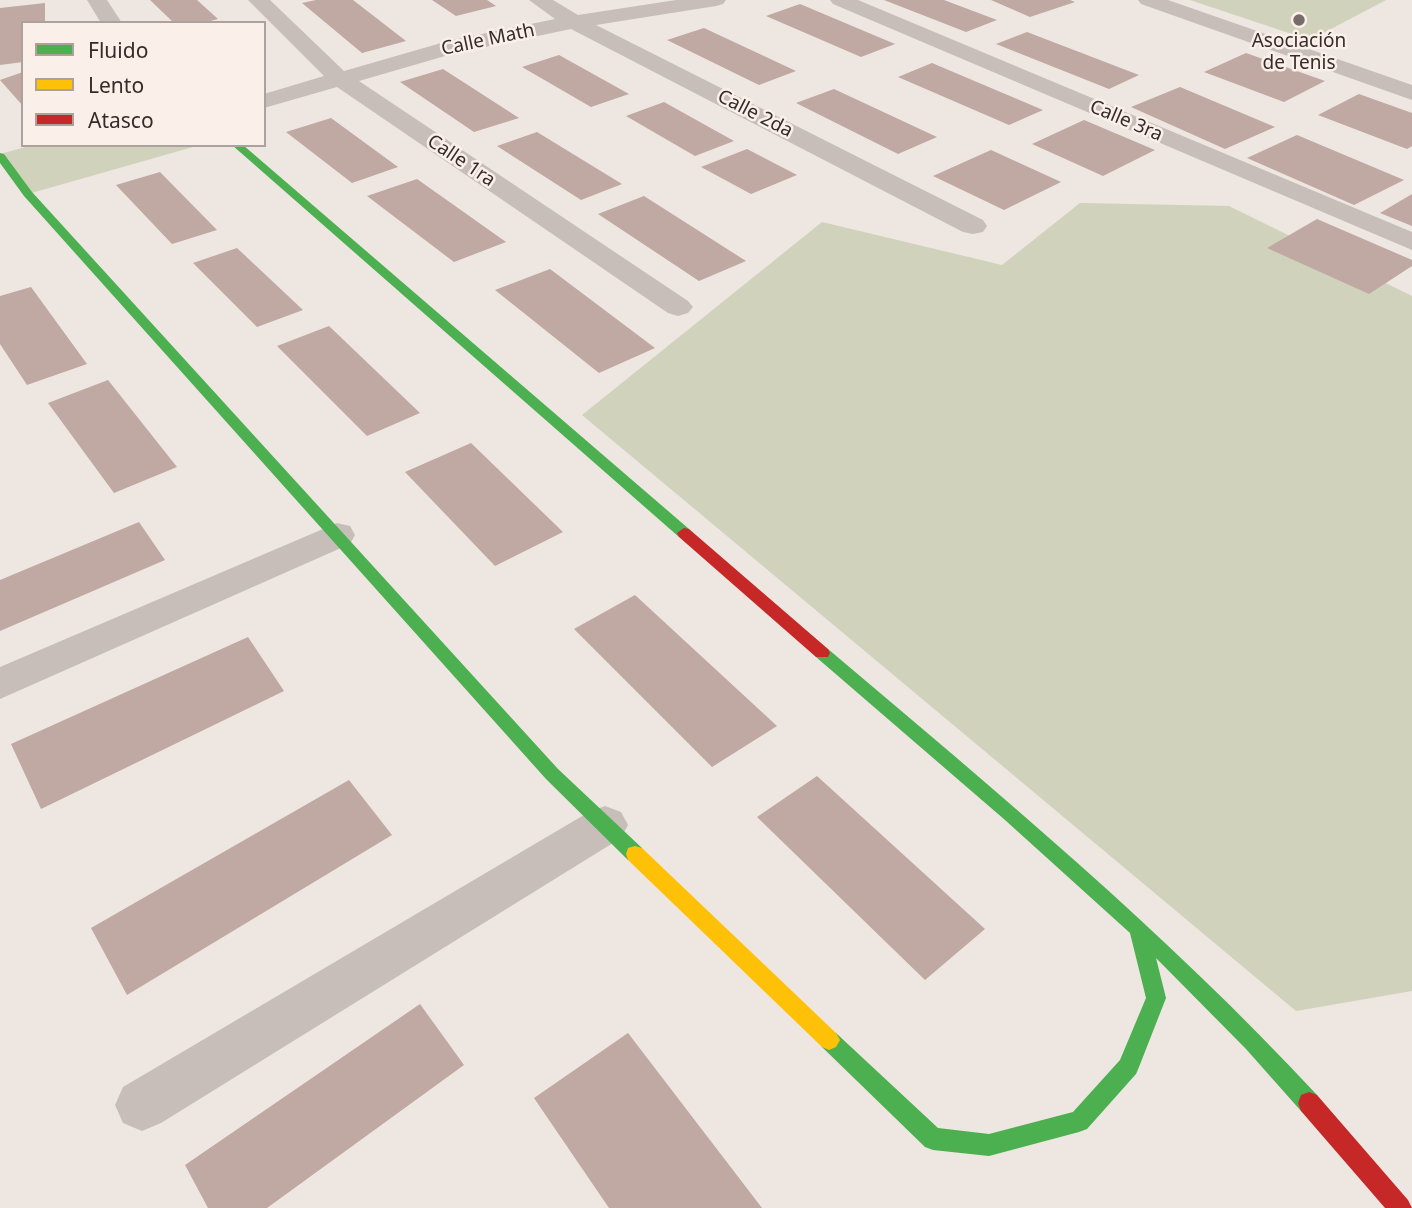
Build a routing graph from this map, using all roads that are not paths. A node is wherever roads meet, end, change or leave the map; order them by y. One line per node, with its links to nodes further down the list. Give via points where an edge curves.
1 (97, 0): 7 (street)
2 (258, 0): 9 (street, Calle 1ra)
3 (540, 0): 8 (street, Calle 2da)
4 (716, 0): 8 (street, Calle Math)
5 (840, 0): 15 (street, Calle 3ra)
6 (1148, 0): 10 (street)
7 (111, 21)
8 (574, 22): 9 (street, Calle Math, via 448,48); 14 (street, Calle 2da)
9 (339, 78): 11 (street, Calle Math); 16 (street, Calle 1ra)
10 (1412, 93)
11 (266, 100)
12 (239, 147): 20 (street)
13 (0, 156): 17 (street, via 28,194)
14 (973, 226)
15 (1412, 242)
16 (677, 307)
17 (337, 535): 18 (street); 19 (street, via 552,774)
18 (0, 684)
19 (605, 825): 20 (street, via 933,1139 989,1145 1079,1121 1128,1068 1156,998); 21 (street)
20 (1138, 928): 22 (street, via 1256,1042)
21 (142, 1105)
22 (1400, 1208)

